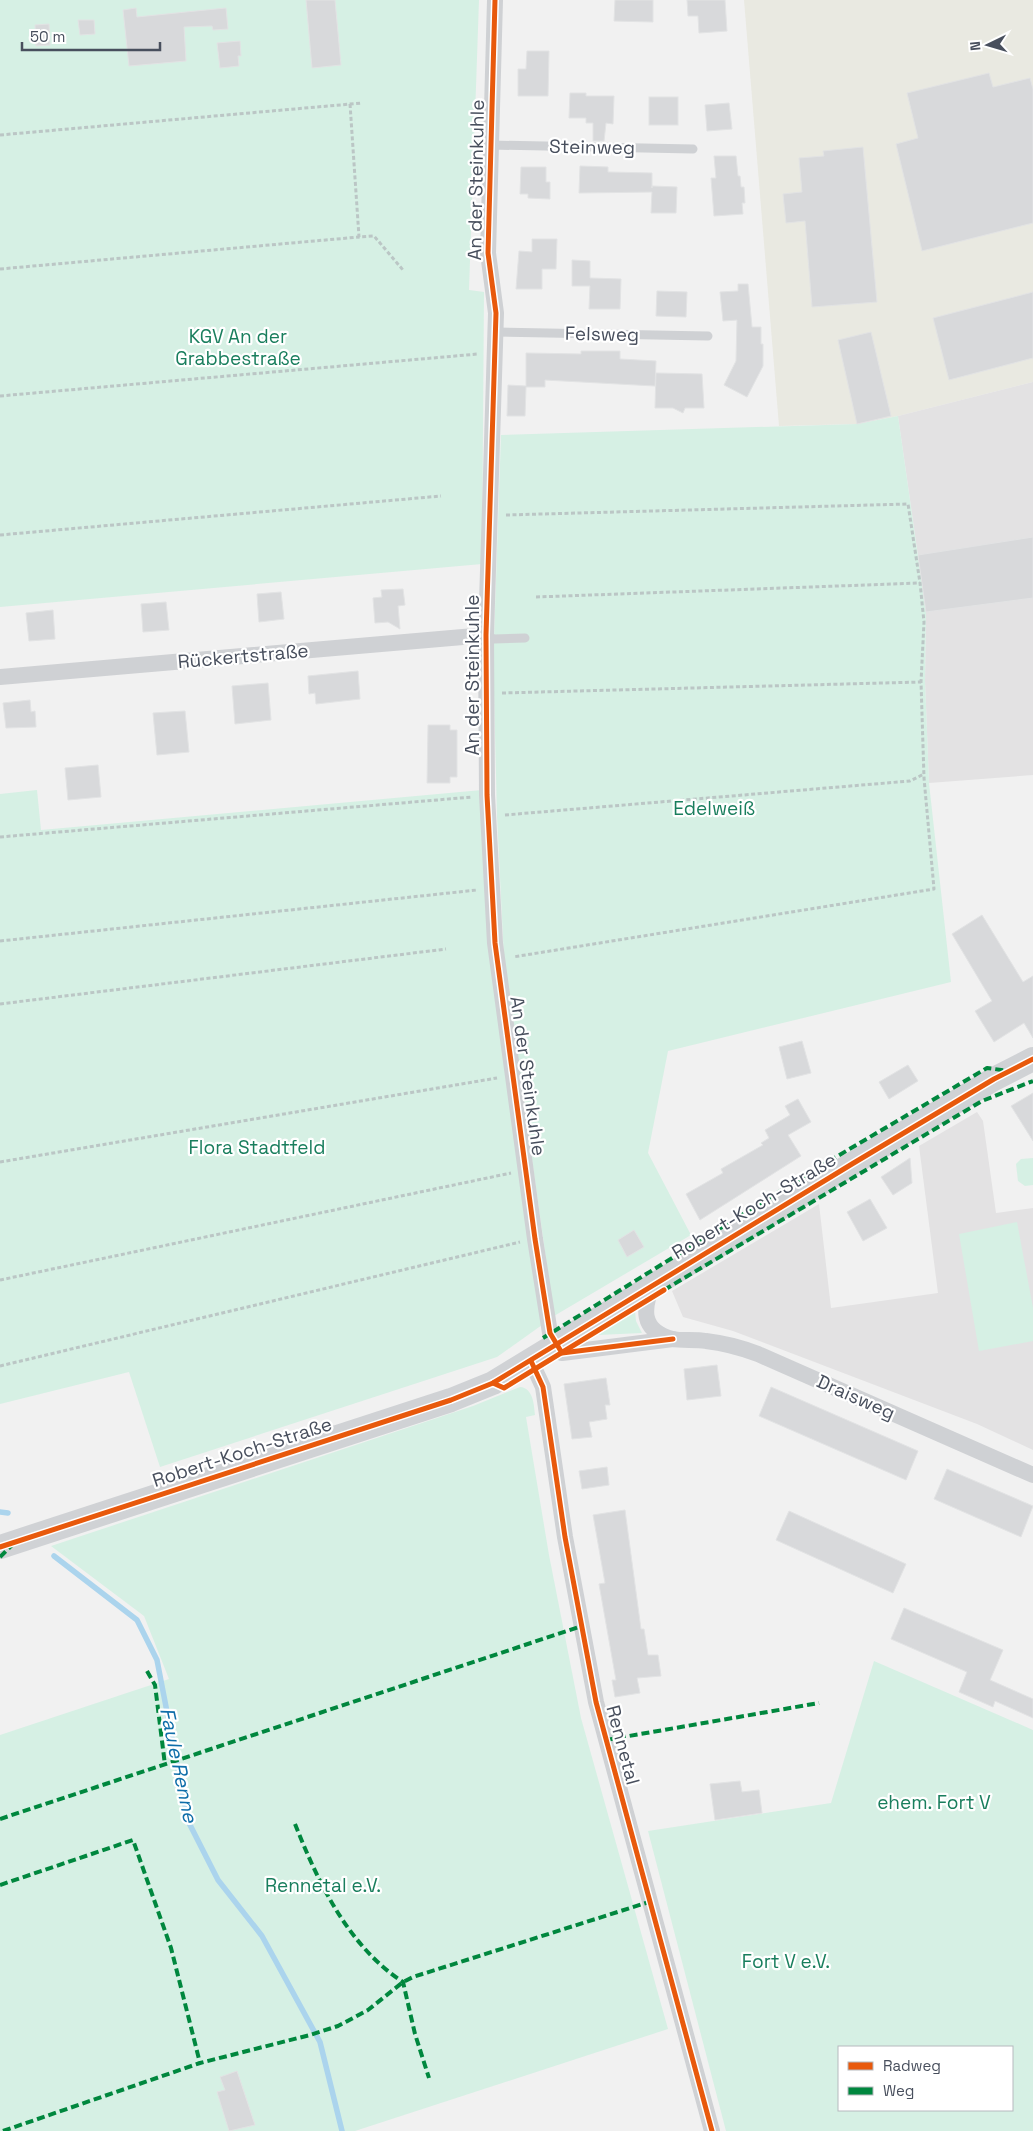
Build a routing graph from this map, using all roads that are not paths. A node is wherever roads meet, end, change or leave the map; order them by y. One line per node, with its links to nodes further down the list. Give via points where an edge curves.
1 (495, 0): 2 (street, An der Steinkuhle)
2 (491, 145): 3 (lane, Steinweg); 4 (street, An der Steinkuhle, via 488,253 496,313)
3 (693, 149)
4 (495, 332): 5 (lane, Felsweg); 6 (street, An der Steinkuhle)
5 (708, 336)
6 (486, 635): 7 (lane, via 494,639); 8 (street, Rückertstraße); 12 (street, An der Steinkuhle, via 487,795 495,943 535,1239 550,1333)
7 (525, 638)
8 (0, 678)
9 (1033, 1059): 10 (street, Robert-Koch-Straße, via 947,1107)
10 (653, 1284): 11 (street, Draisweg, via 645,1308 647,1319 652,1328); 12 (street, Robert-Koch-Straße)
11 (673, 1339): 12 (street, Draisweg, via 562,1353); 14 (street, Draisweg, via 713,1342 753,1352)
12 (556, 1345): 13 (street, Robert-Koch-Straße)
13 (531, 1361): 15 (street, Robert-Koch-Straße, via 468,1394); 16 (street, Rennetal, via 543,1386 565,1537 596,1702)
14 (1033, 1475)
15 (0, 1547)
16 (712, 2131)

